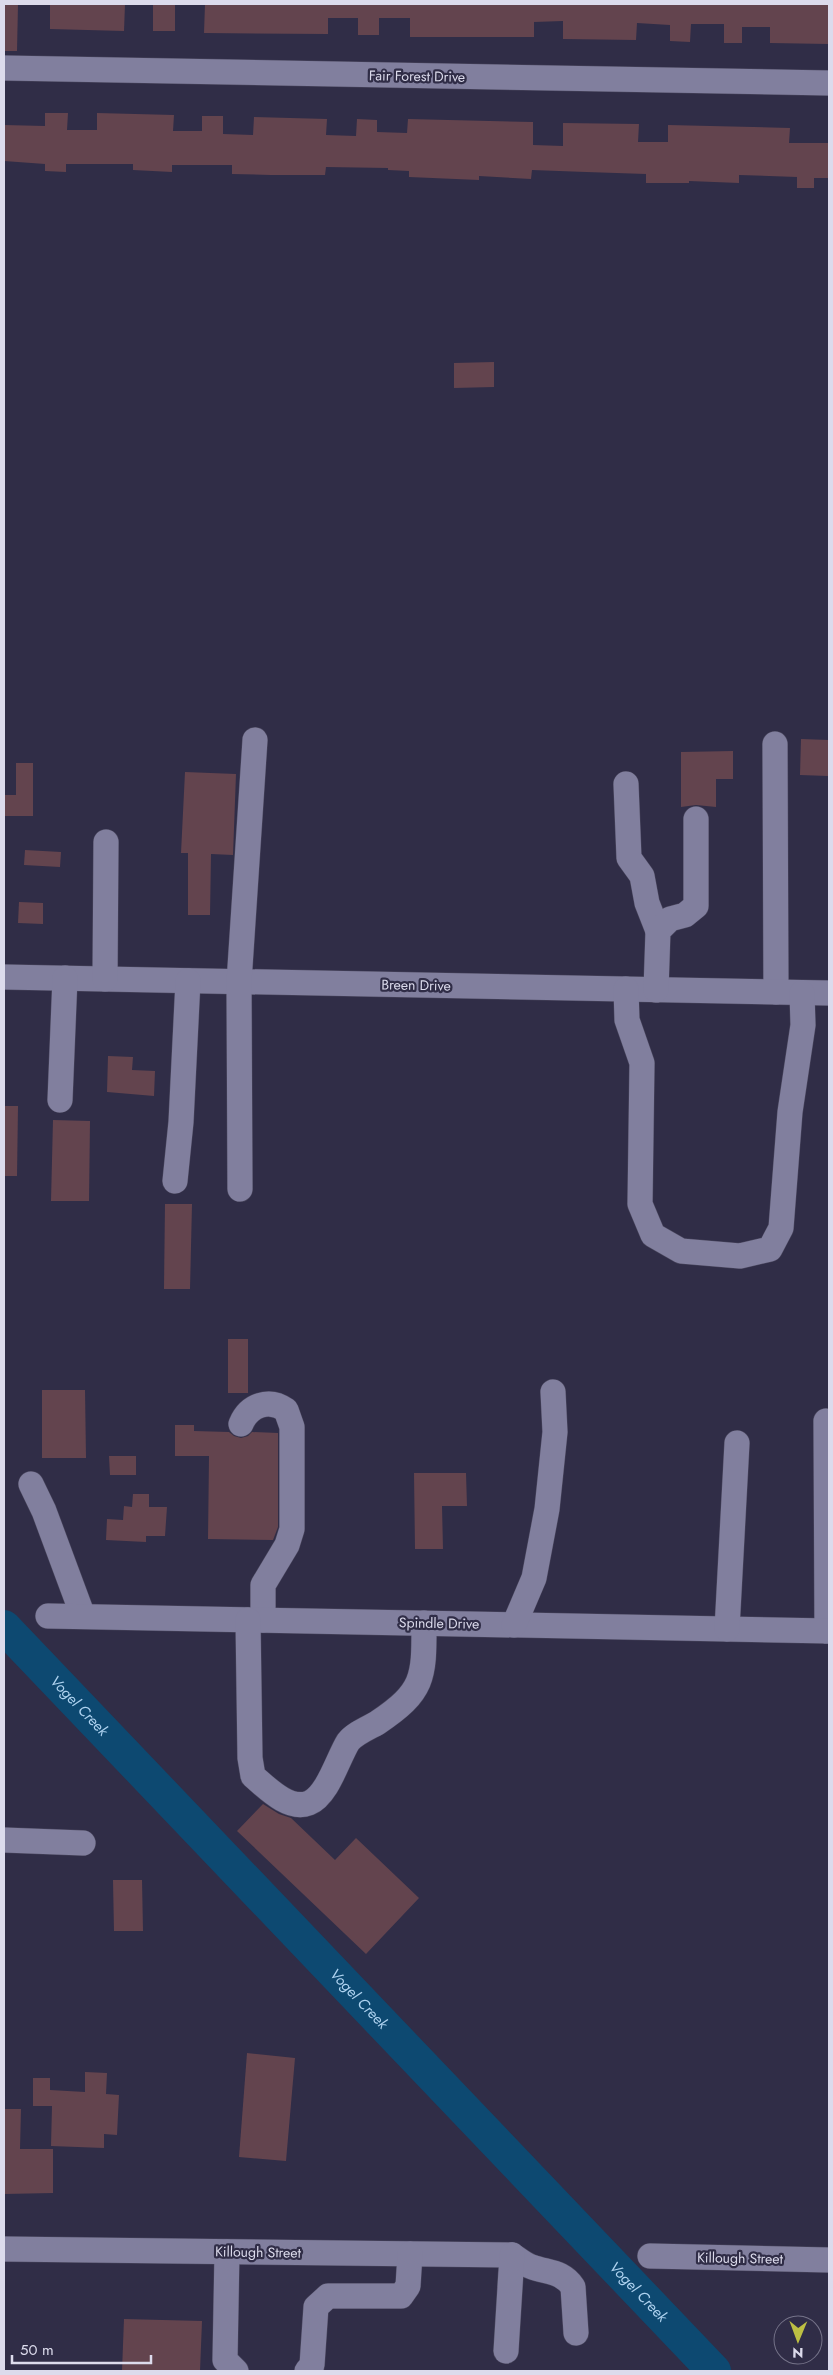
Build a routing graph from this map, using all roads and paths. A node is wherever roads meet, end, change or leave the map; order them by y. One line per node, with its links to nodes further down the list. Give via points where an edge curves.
1 (4, 68): 2 (street, Fair Forest Drive)
2 (829, 83)
3 (255, 740): 13 (street)
4 (774, 744): 16 (street)
5 (626, 784): 8 (street, via 629,858 642,876 647,903)
6 (696, 819): 8 (street, via 696,906 685,915 670,919)
7 (106, 842): 11 (street)
8 (658, 931): 15 (street)
9 (4, 977): 10 (street, Breen Drive)
10 (65, 978): 11 (street, Breen Drive); 19 (street)
11 (105, 979): 12 (street, Breen Drive)
12 (188, 981): 13 (street, Breen Drive); 20 (street)
13 (239, 982): 14 (street, Breen Drive); 21 (street)
14 (626, 990): 15 (street, Breen Drive); 17 (street, via 627,1020 642,1063 640,1204 646,1220 653,1235 681,1251 740,1256 770,1249 781,1228 790,1112 803,1025)
15 (656, 990): 16 (street, Breen Drive)
16 (776, 992): 17 (street, Breen Drive)
17 (802, 993): 18 (street, Breen Drive)
18 (829, 993)
19 (60, 1100)
20 (175, 1181)
21 (240, 1189)
22 (553, 1392): 31 (street, via 555,1432 547,1509 534,1578)
23 (826, 1421): 33 (street)
24 (241, 1424): 29 (street, via 245,1414 261,1405 279,1405 292,1413 292,1529 288,1545 263,1585)
25 (736, 1443): 32 (street)
26 (31, 1484): 28 (street)
27 (48, 1616): 28 (street, Spindle Drive)
28 (83, 1616): 29 (street, Spindle Drive)
29 (256, 1620): 30 (street, Spindle Drive); 30 (street, via 250,1758 253,1776 290,1804 309,1803 322,1792 349,1740 397,1709 415,1690 424,1667)
30 (424, 1623): 31 (street, Spindle Drive)
31 (514, 1625): 32 (street, Spindle Drive)
32 (727, 1629): 33 (street, Spindle Drive)
33 (828, 1631)
34 (4, 1840): 35 (street)
35 (83, 1843)
36 (4, 2249): 37 (street, Killough Street)
37 (227, 2252): 38 (street, Killough Street); 44 (street, via 225,2360)
38 (410, 2254): 39 (street, Killough Street); 45 (street, via 408,2286 401,2296 328,2296 316,2307 312,2365)
39 (512, 2255): 42 (street, via 531,2267 562,2275 569,2282 573,2287); 43 (street)
40 (650, 2256): 41 (street, Killough Street)
41 (829, 2260)
42 (576, 2333)
43 (506, 2352)
44 (236, 2371)
45 (307, 2371)

